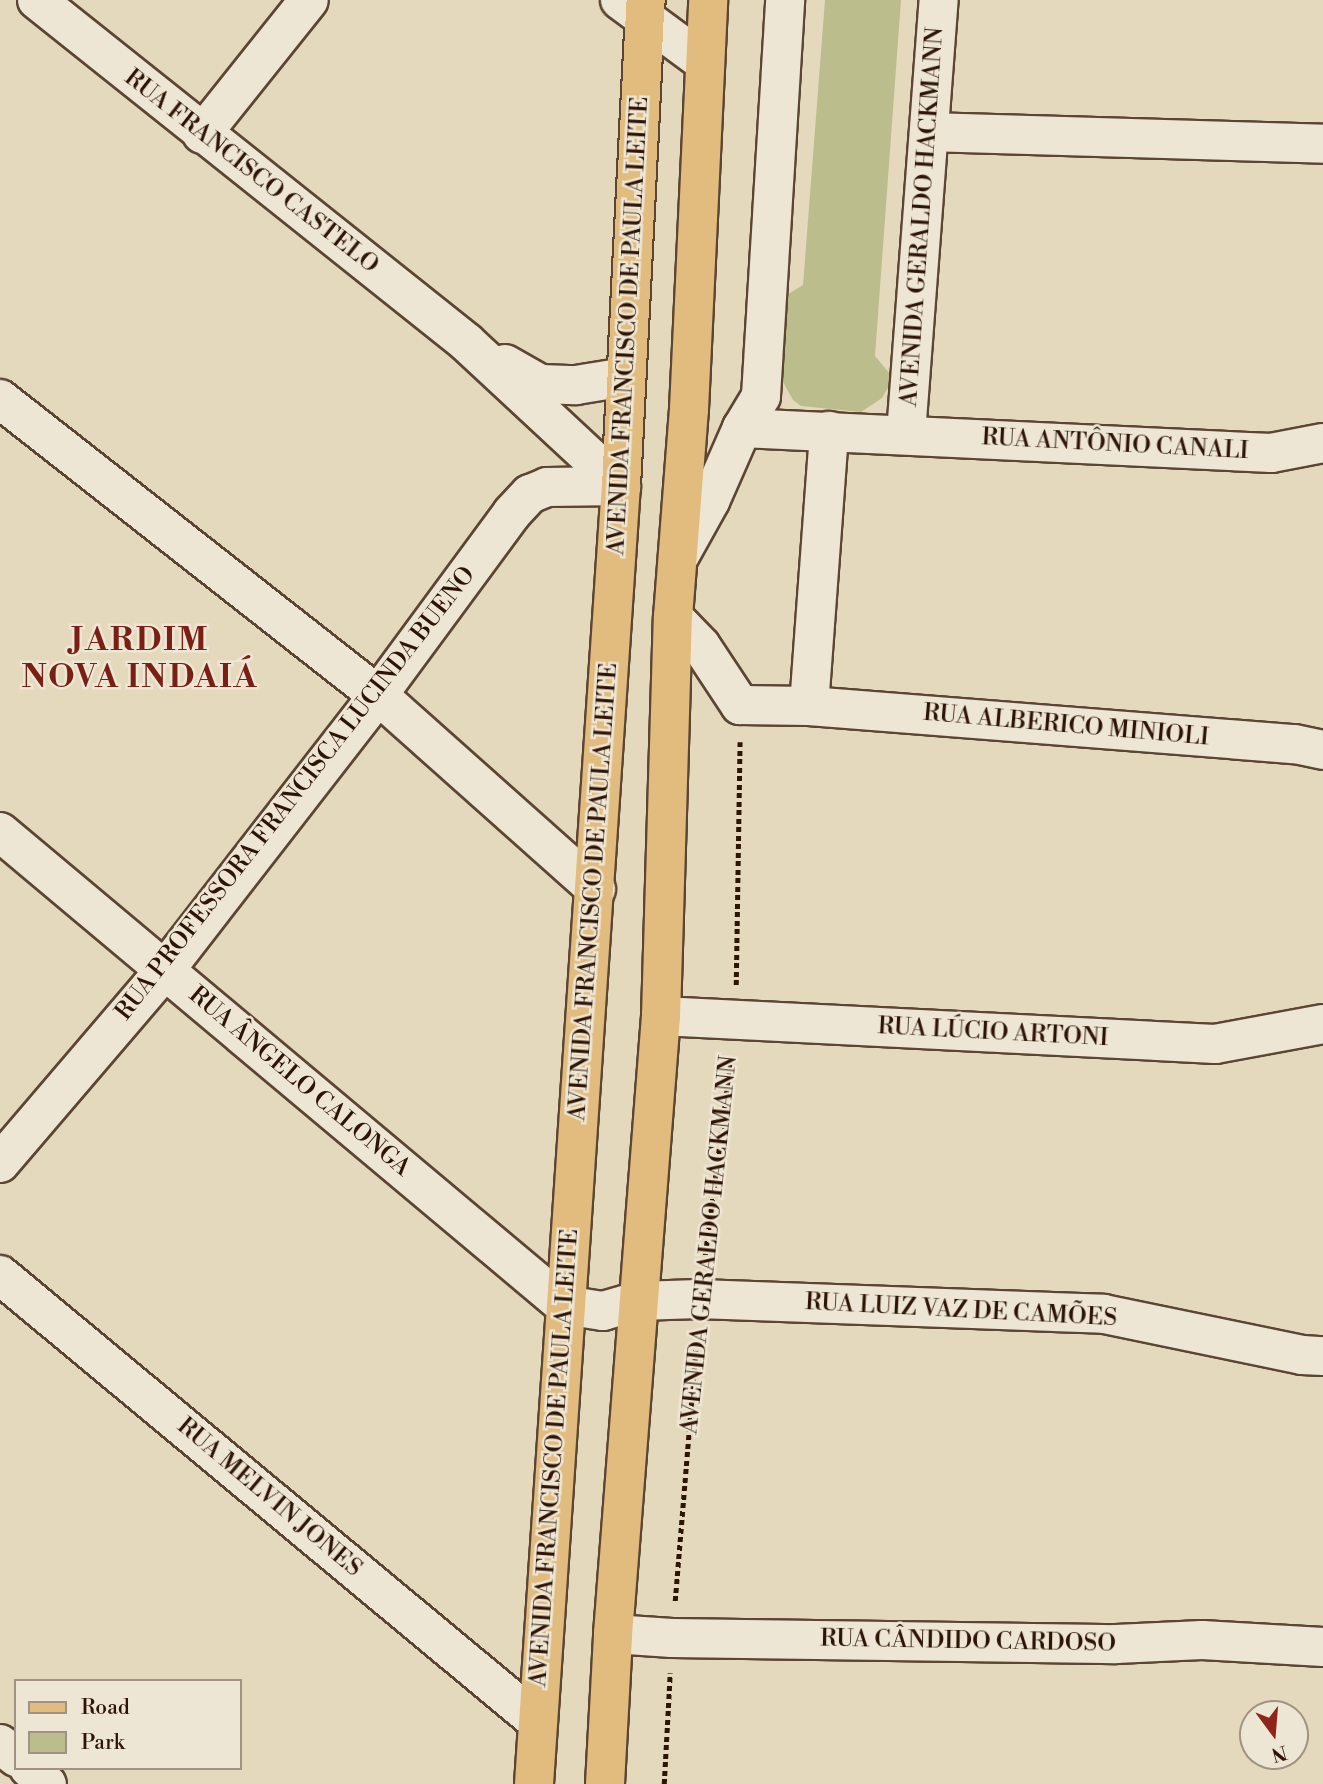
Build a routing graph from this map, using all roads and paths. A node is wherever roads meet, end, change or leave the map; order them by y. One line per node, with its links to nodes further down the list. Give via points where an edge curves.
1 (37, 0): 9 (street, RUA FRANCISCO CASTELO)
2 (309, 0): 9 (street)
3 (708, 0): 7 (main road)
4 (785, 0): 14 (street, via 761,396)
5 (939, 0): 8 (street, AVENIDA GERALDO HACKMANN)
6 (637, 6): 7 (street); 12 (main road, AVENIDA FRANCISCO DE PAULA LEITE)
7 (704, 62): 19 (main road)
8 (930, 132): 10 (street); 16 (street, AVENIDA GERALDO HACKMANN)
9 (202, 134): 11 (street, RUA FRANCISCO CASTELO)
10 (1323, 144)
11 (466, 342): 12 (street, RUA FRANCISCO CASTELO, via 540,384 576,385); 18 (street, RUA FRANCISCO CASTELO)
12 (625, 377): 18 (main road, AVENIDA FRANCISCO DE PAULA LEITE)
13 (0, 399): 21 (street)
14 (742, 428): 15 (street, RUA ANTÔNIO CANALI); 19 (street)
15 (829, 431): 16 (street, RUA ANTÔNIO CANALI); 23 (street)
16 (906, 434): 17 (street, RUA ANTÔNIO CANALI, via 1271,453)
17 (1323, 443)
18 (621, 486): 21 (street, RUA PROFESSORA FRANCISCA LUCINDA BUENO, via 547,487 530,494); 26 (main road, AVENIDA FRANCISCO DE PAULA LEITE)
19 (680, 555): 20 (main road)
20 (673, 617): 22 (street, via 701,646); 28 (main road)
21 (378, 695): 26 (street); 27 (street, RUA PROFESSORA FRANCISCA LUCINDA BUENO)
22 (740, 705): 23 (street, RUA ALBERICO MINIOLI); 29 (path, AVENIDA GERALDO HACKMANN)
23 (809, 706): 24 (street, RUA ALBERICO MINIOLI, via 1295,744)
24 (1323, 750)
25 (0, 832): 27 (street, RUA ÂNGELO CALONGA)
26 (596, 889): 35 (main road, AVENIDA FRANCISCO DE PAULA LEITE)
27 (165, 970): 31 (street, RUA PROFESSORA FRANCISCA LUCINDA BUENO); 35 (street, RUA ÂNGELO CALONGA)
28 (661, 1016): 29 (street, RUA LÚCIO ARTONI); 34 (main road)
29 (736, 1020): 30 (street, RUA LÚCIO ARTONI, via 1215,1044); 33 (path, AVENIDA GERALDO HACKMANN)
30 (1323, 1024)
31 (0, 1163)
32 (0, 1275): 40 (street, RUA MELVIN JONES)
33 (699, 1299): 34 (street, RUA LUIZ VAZ DE CAMÕES); 36 (street, RUA LUIZ VAZ DE CAMÕES, via 1104,1314); 38 (path, AVENIDA GERALDO HACKMANN)
34 (638, 1301): 35 (street, RUA LUIZ VAZ DE CAMÕES, via 603,1311); 37 (main road)
35 (565, 1305): 40 (main road, AVENIDA FRANCISCO DE PAULA LEITE)
36 (1323, 1356)
37 (613, 1634): 38 (street, RUA CÂNDIDO CARDOSO); 46 (main road)
38 (672, 1639): 39 (street, RUA CÂNDIDO CARDOSO, via 1115,1644 1202,1640); 47 (path, AVENIDA GERALDO HACKMANN)
39 (1323, 1647)
40 (538, 1722): 45 (main road, AVENIDA FRANCISCO DE PAULA LEITE)
41 (0, 1744): 42 (street)
42 (14, 1755)
43 (31, 1770): 44 (street)
44 (47, 1784)
45 (534, 1784)
46 (605, 1784)
47 (664, 1784)

